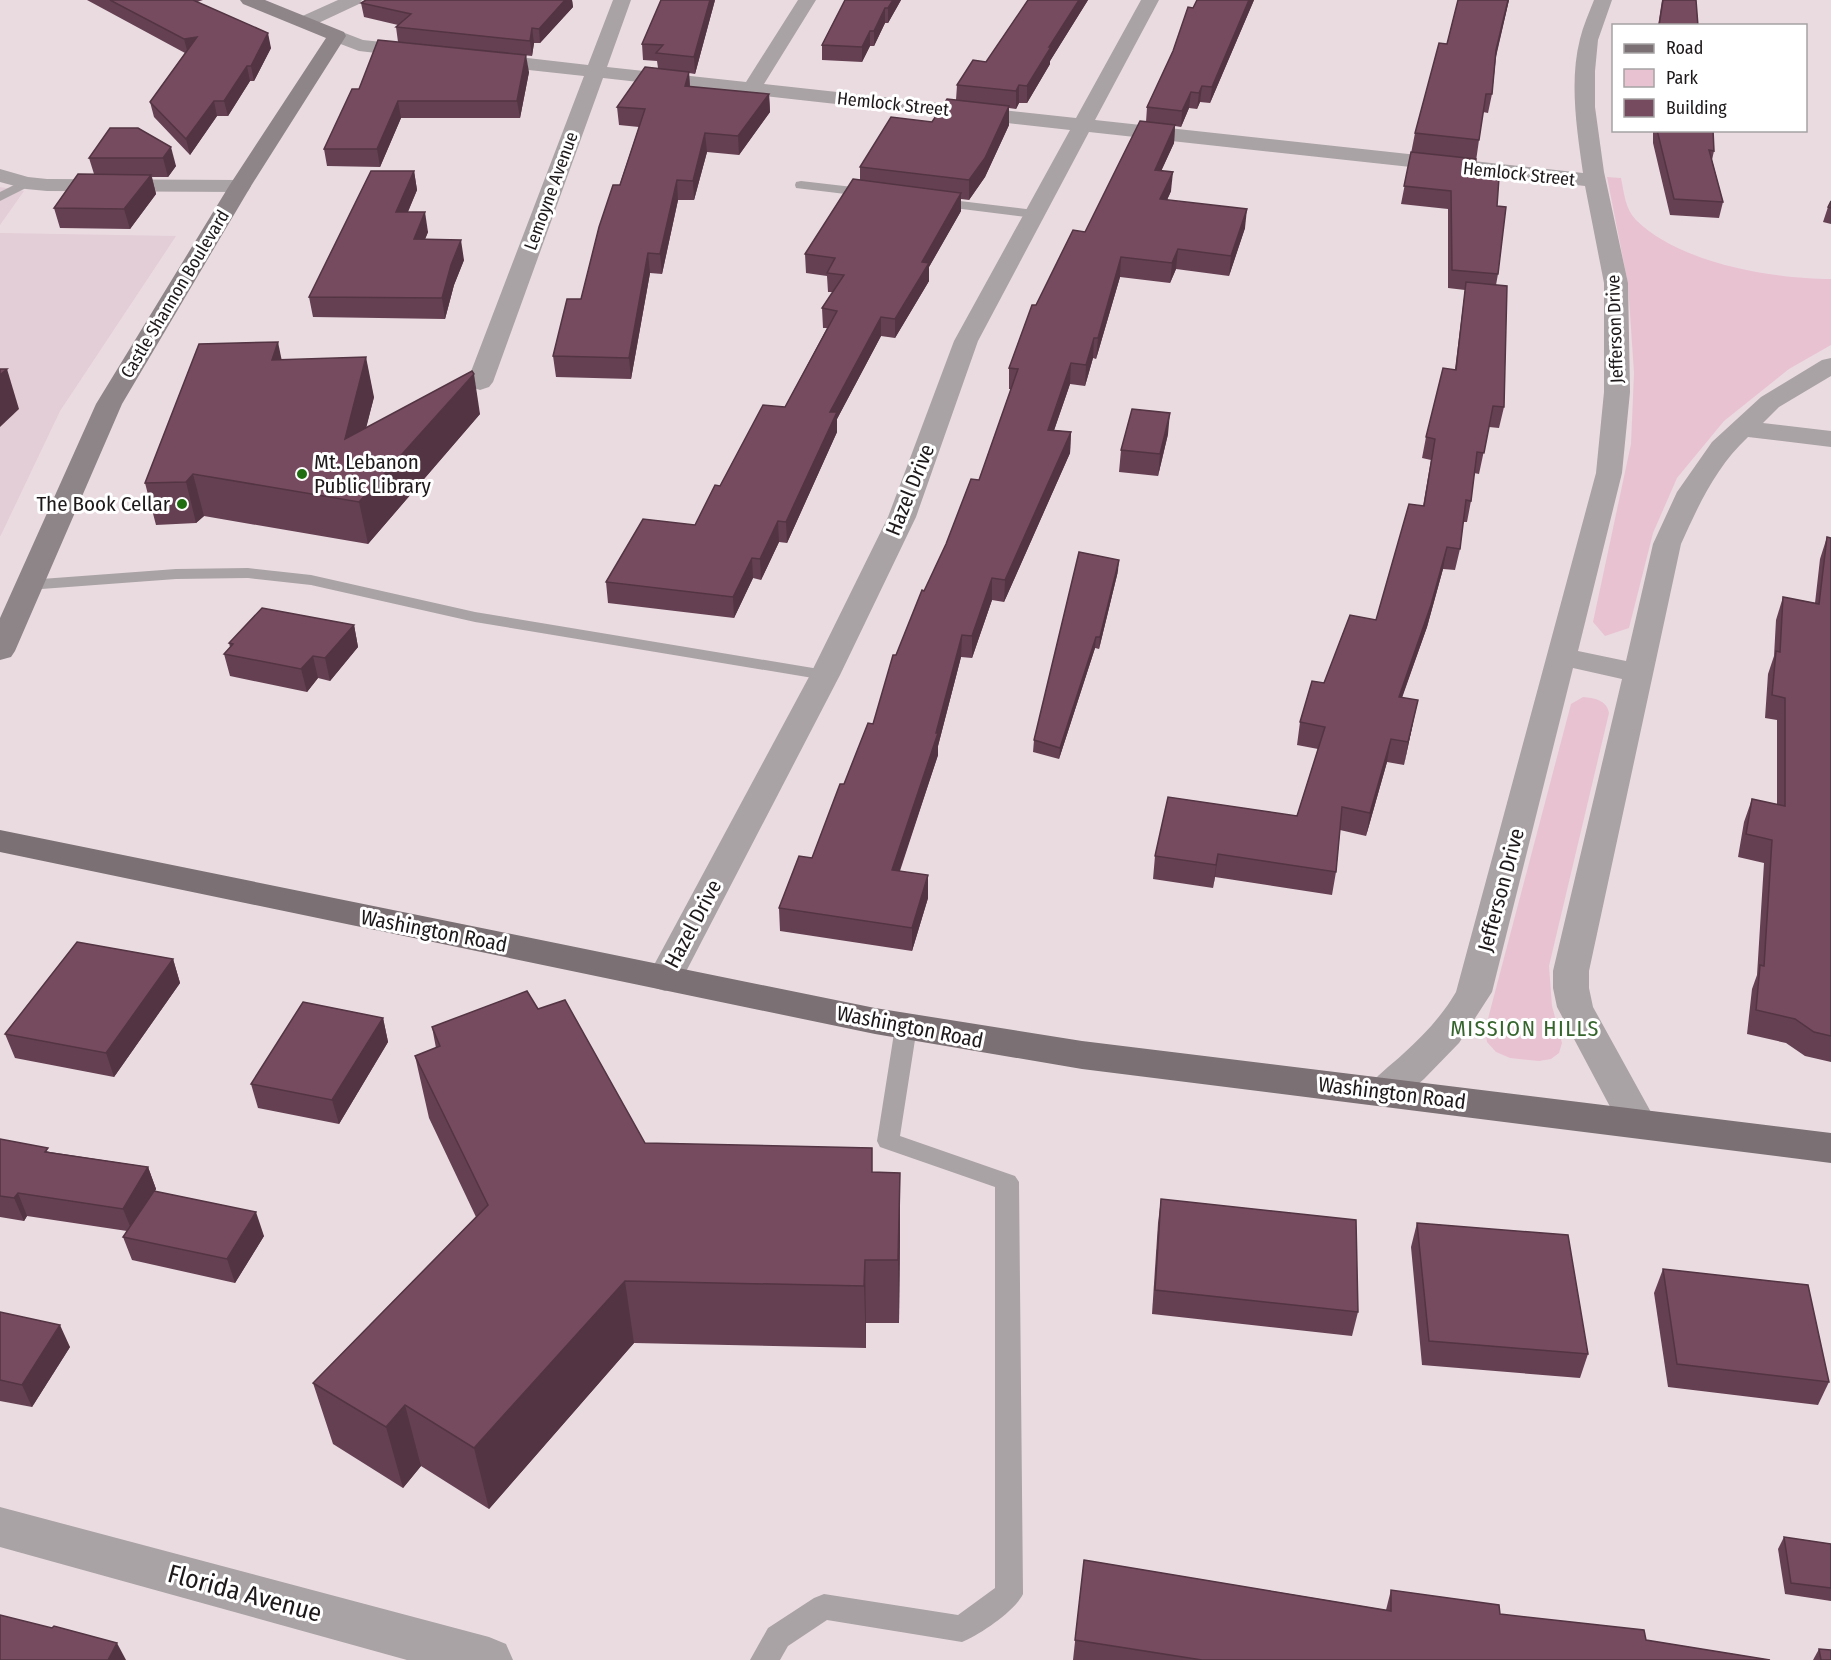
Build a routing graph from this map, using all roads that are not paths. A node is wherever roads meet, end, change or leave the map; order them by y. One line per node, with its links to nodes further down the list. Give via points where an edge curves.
1 (249, 0): 7 (street)
2 (353, 0): 7 (street)
3 (622, 0): 11 (street, Lemoyne Avenue)
4 (807, 0): 12 (street)
5 (1150, 0): 13 (street, Hazel Drive)
6 (1602, 0): 15 (street, Jefferson Drive, via 1589,40 1585,71 1587,136)
7 (305, 22): 8 (street)
8 (337, 36): 9 (street, via 359,45); 18 (street, Castle Shannon Boulevard)
9 (442, 54)
10 (466, 57): 11 (street, Hemlock Street)
11 (595, 72): 12 (street, Hemlock Street); 24 (street, Lemoyne Avenue)
12 (752, 88): 13 (street, Hemlock Street)
13 (1083, 126): 15 (street, Hemlock Street); 22 (street, Hazel Drive)
14 (0, 175): 16 (street)
15 (1594, 181): 29 (street, Jefferson Drive, via 1616,283 1616,412 1609,473)
16 (26, 183): 18 (street); 20 (lane)
17 (801, 185): 19 (lane)
18 (240, 186): 27 (street, Castle Shannon Boulevard, via 109,404)
19 (881, 195)
20 (0, 197)
21 (926, 201): 22 (lane)
22 (1034, 214): 31 (street, Hazel Drive, via 966,341 902,517)
23 (1831, 365): 25 (street, via 1770,402)
24 (480, 382)
25 (1743, 428): 26 (street); 30 (street, via 1707,466 1677,518 1667,544)
26 (1831, 439)
27 (28, 585): 28 (street, Castle Shannon Boulevard); 31 (lane, via 176,574 249,573 311,580 475,617)
28 (0, 651)
29 (1562, 657): 30 (street); 35 (street, Jefferson Drive, via 1474,992 1463,1014 1440,1041)
30 (1638, 673): 36 (street, via 1571,970 1571,988 1583,1025)
31 (825, 675): 33 (street, Hazel Drive)
32 (0, 841): 33 (main road, Washington Road)
33 (665, 978): 34 (main road, Washington Road)
34 (906, 1027): 35 (main road, Washington Road, via 1082,1055); 40 (lane, via 888,1141 1007,1182 1009,1594 962,1629 824,1607 778,1637)
35 (1384, 1091): 36 (main road, Washington Road)
36 (1638, 1124): 37 (main road, Washington Road)
37 (1831, 1148)
38 (0, 1527): 39 (street, Florida Avenue)
39 (489, 1660)
40 (764, 1660)

